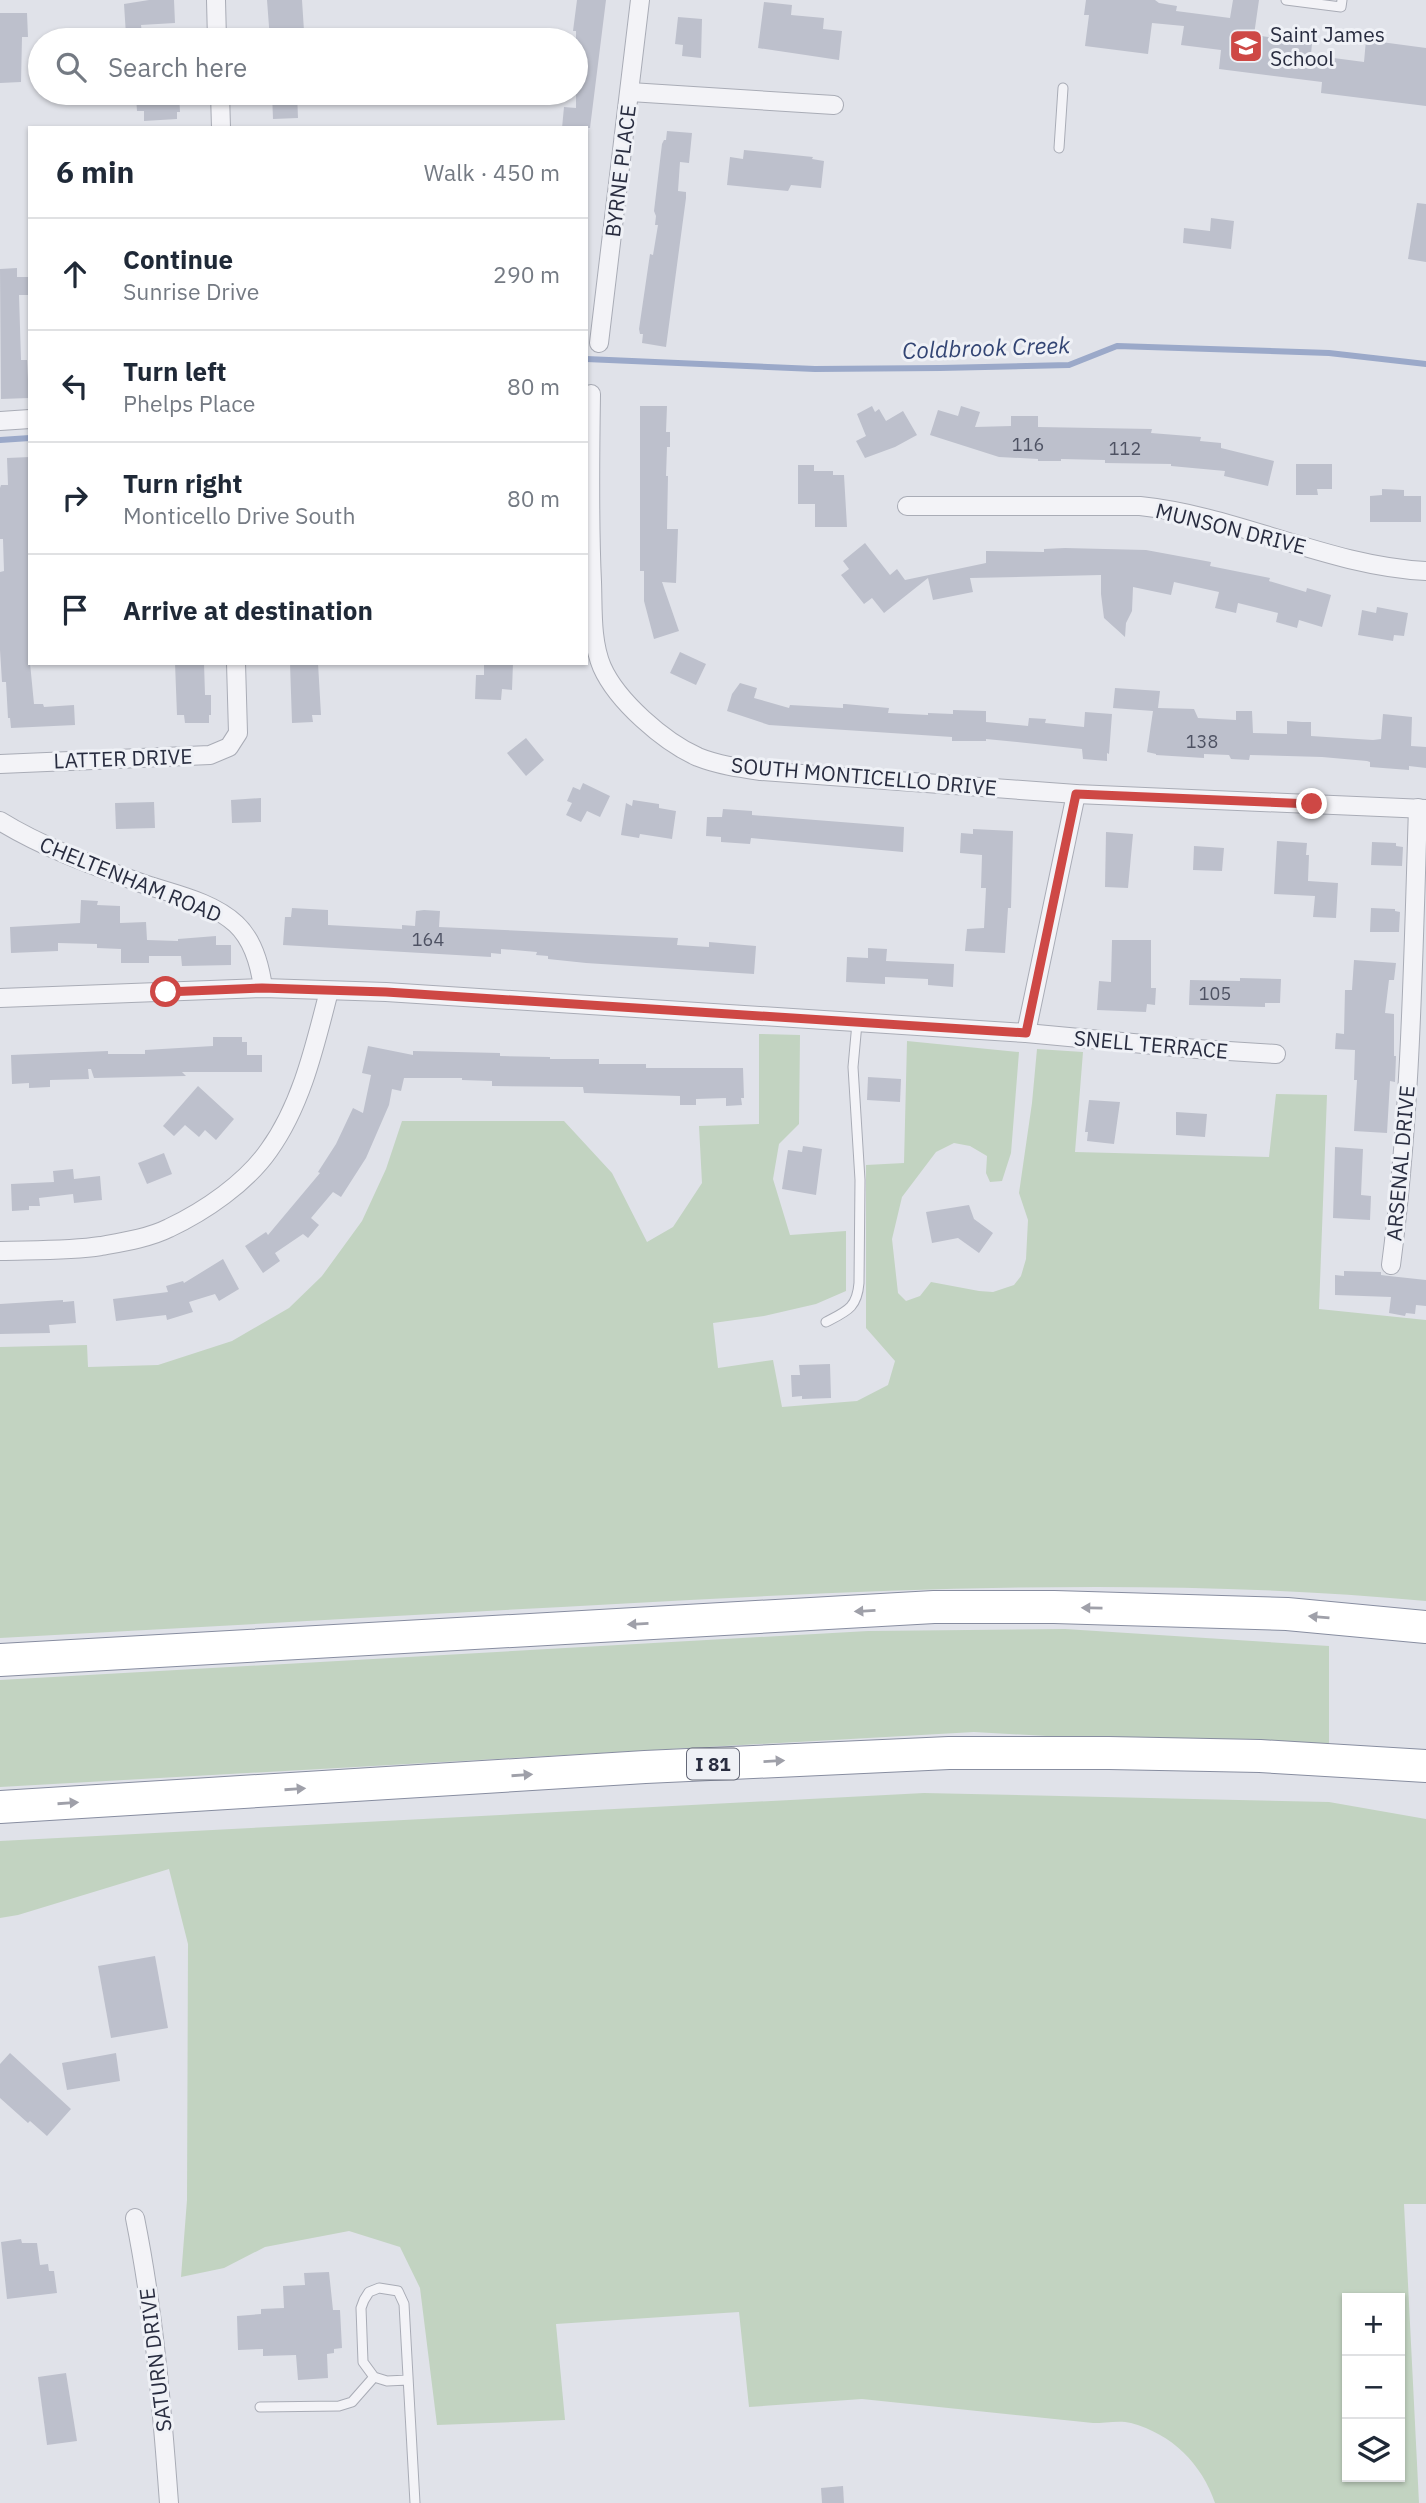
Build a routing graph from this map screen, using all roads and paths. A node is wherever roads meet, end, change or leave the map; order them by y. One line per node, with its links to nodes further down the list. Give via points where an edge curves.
1 (216, 0): 5 (street)
2 (640, 0): 7 (street, BYRNE PLACE)
3 (1286, 0): 4 (lane, via 1341,7)
4 (1342, 0)
5 (217, 28)
6 (1063, 88): 11 (lane)
7 (630, 92): 9 (street); 12 (street, BYRNE PLACE)
8 (220, 105): 10 (street)
9 (834, 105)
10 (221, 126)
11 (1059, 148)
12 (599, 343)
13 (591, 394): 20 (street, SOUTH MONTICELLO DRIVE, via 594,634 602,666 616,690 673,743 699,757 761,771)
14 (28, 419): 15 (street)
15 (0, 421)
16 (907, 506): 17 (street, MUNSON DRIVE, via 1170,509 1395,569)
17 (1426, 571)
18 (236, 665): 19 (street, LATTER DRIVE, via 238,733 229,747 210,755)
19 (0, 764)
20 (1076, 794): 21 (street, SOUTH MONTICELLO DRIVE); 27 (street)
21 (1422, 809): 30 (street, ARSENAL DRIVE, via 1402,1184)
22 (0, 821): 23 (street, CHELTENHAM ROAD, via 136,881 216,909 251,943)
23 (262, 988): 24 (street, SNELL TERRACE); 25 (street, SNELL TERRACE)
24 (329, 991): 26 (street, SNELL TERRACE); 29 (street, via 311,1062 284,1126 268,1152 224,1195 167,1229 127,1241)
25 (0, 998)
26 (857, 1023): 27 (street, SNELL TERRACE); 31 (lane, via 853,1067 860,1180 858,1297 853,1306)
27 (1026, 1033): 28 (street, SNELL TERRACE)
28 (1276, 1054)
29 (0, 1251)
30 (1391, 1265)
31 (826, 1322)
32 (1426, 1627): 33 (highway, one-way to 33, via 1287,1614 934,1607)
33 (0, 1660)
34 (1426, 1766): 35 (highway, I 81, one-way to 34, via 645,1767 949,1754 1260,1756)
35 (0, 1807)
36 (135, 2218): 40 (street, SATURN DRIVE, via 162,2411)
37 (374, 2377): 38 (lane); 38 (lane, via 363,2362 361,2308 369,2292 388,2288 398,2291 404,2304); 39 (lane, via 352,2402 339,2406)
38 (408, 2380): 41 (lane)
39 (260, 2407)
40 (169, 2503)
41 (415, 2503)

